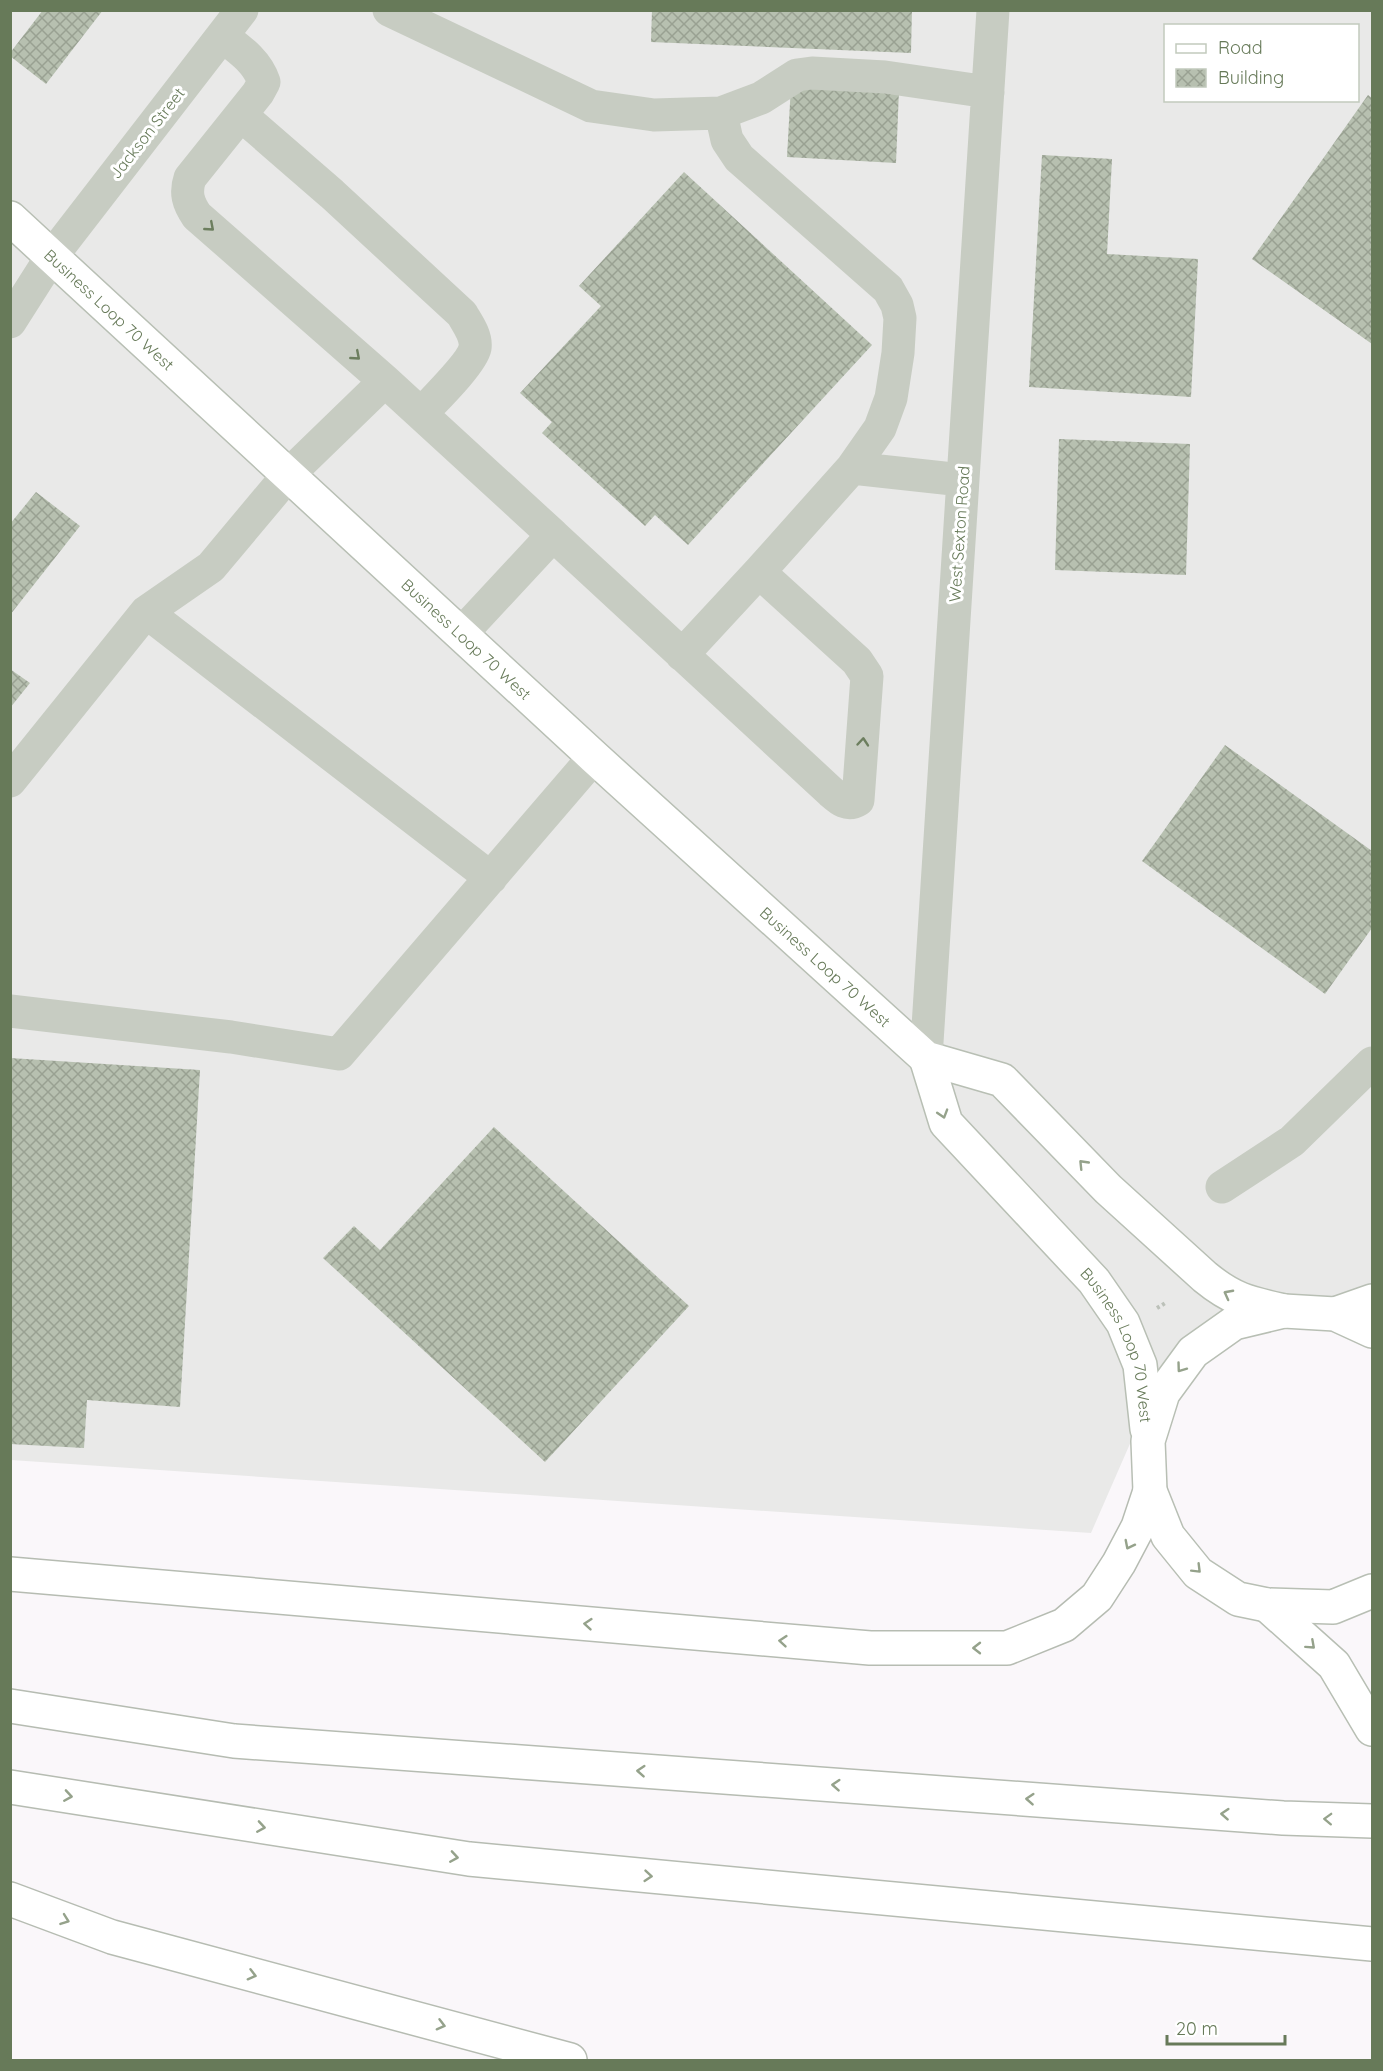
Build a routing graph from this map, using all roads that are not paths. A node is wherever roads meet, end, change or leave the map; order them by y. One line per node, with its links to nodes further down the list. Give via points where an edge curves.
1 (242, 10): 4 (street, Jackson Street)
2 (389, 10): 6 (street, via 591,106 654,115)
3 (993, 10): 5 (street, West Sexton Road)
4 (222, 36): 7 (street, via 249,58 264,82); 9 (street, Jackson Street)
5 (987, 92): 6 (street, via 885,77 812,73 797,75 761,98); 15 (street, West Sexton Road)
6 (721, 113): 13 (street, via 727,140 740,158 869,271 897,304 898,353 891,398 880,428)
7 (241, 115): 11 (street, one-way to 11, via 190,178 189,205); 12 (street, via 462,314 473,333 475,348 468,362)
8 (10, 218): 9 (main road, Business Loop 70 West)
9 (52, 255): 10 (street, Jackson Street); 14 (main road, Business Loop 70 West)
10 (10, 322)
11 (385, 381): 12 (street); 14 (street)
12 (421, 414): 16 (street)
13 (852, 468): 15 (street); 17 (street)
14 (288, 476): 18 (street, via 212,567); 19 (main road, Business Loop 70 West)
15 (962, 480): 25 (street, West Sexton Road)
16 (553, 535): 19 (street); 20 (street)
17 (759, 572): 20 (street); 20 (street, one-way to 17, via 840,800 853,804 858,800 867,676 857,661)
18 (146, 612): 22 (street); 23 (street)
19 (461, 634): 21 (main road, Business Loop 70 West)
20 (682, 655)
21 (594, 757): 23 (street); 25 (main road, Business Loop 70 West)
22 (10, 781)
23 (490, 878): 24 (street, via 339,1054)
24 (10, 1011)
25 (926, 1058): 29 (main road, Business Loop 70 West, one-way to 25, via 1242,1301 1219,1289 1108,1189 1002,1080); 32 (main road, Business Loop 70 West, one-way to 32, via 946,1123 1094,1281 1123,1323 1140,1365)
26 (1372, 1063): 27 (street, via 1292,1141)
27 (1222, 1187)
28 (1372, 1301): 30 (main road)
29 (1284, 1311): 30 (main road); 32 (main road, one-way to 32, via 1234,1323 1193,1352 1163,1392)
30 (1335, 1314): 31 (main road)
31 (1372, 1331)
32 (1148, 1441): 33 (main road, Business Loop 70 West)
33 (1150, 1491): 34 (main road, one-way to 34, via 1133,1536 1096,1597 1064,1625 1007,1648 870,1648); 36 (main road, one-way to 36, via 1168,1536 1198,1573 1238,1599)
34 (10, 1574)
35 (1372, 1591): 36 (main road, via 1333,1607)
36 (1267, 1605): 38 (main road, one-way to 38, via 1334,1665)
37 (10, 1706): 40 (main road, one-way to 37, via 1283,1818 234,1741)
38 (1372, 1729)
39 (10, 1787): 42 (main road, one-way to 42, via 469,1859)
40 (1372, 1821)
41 (10, 1899): 43 (main road, one-way to 43, via 112,1937)
42 (1357, 1943)
43 (570, 2061)

